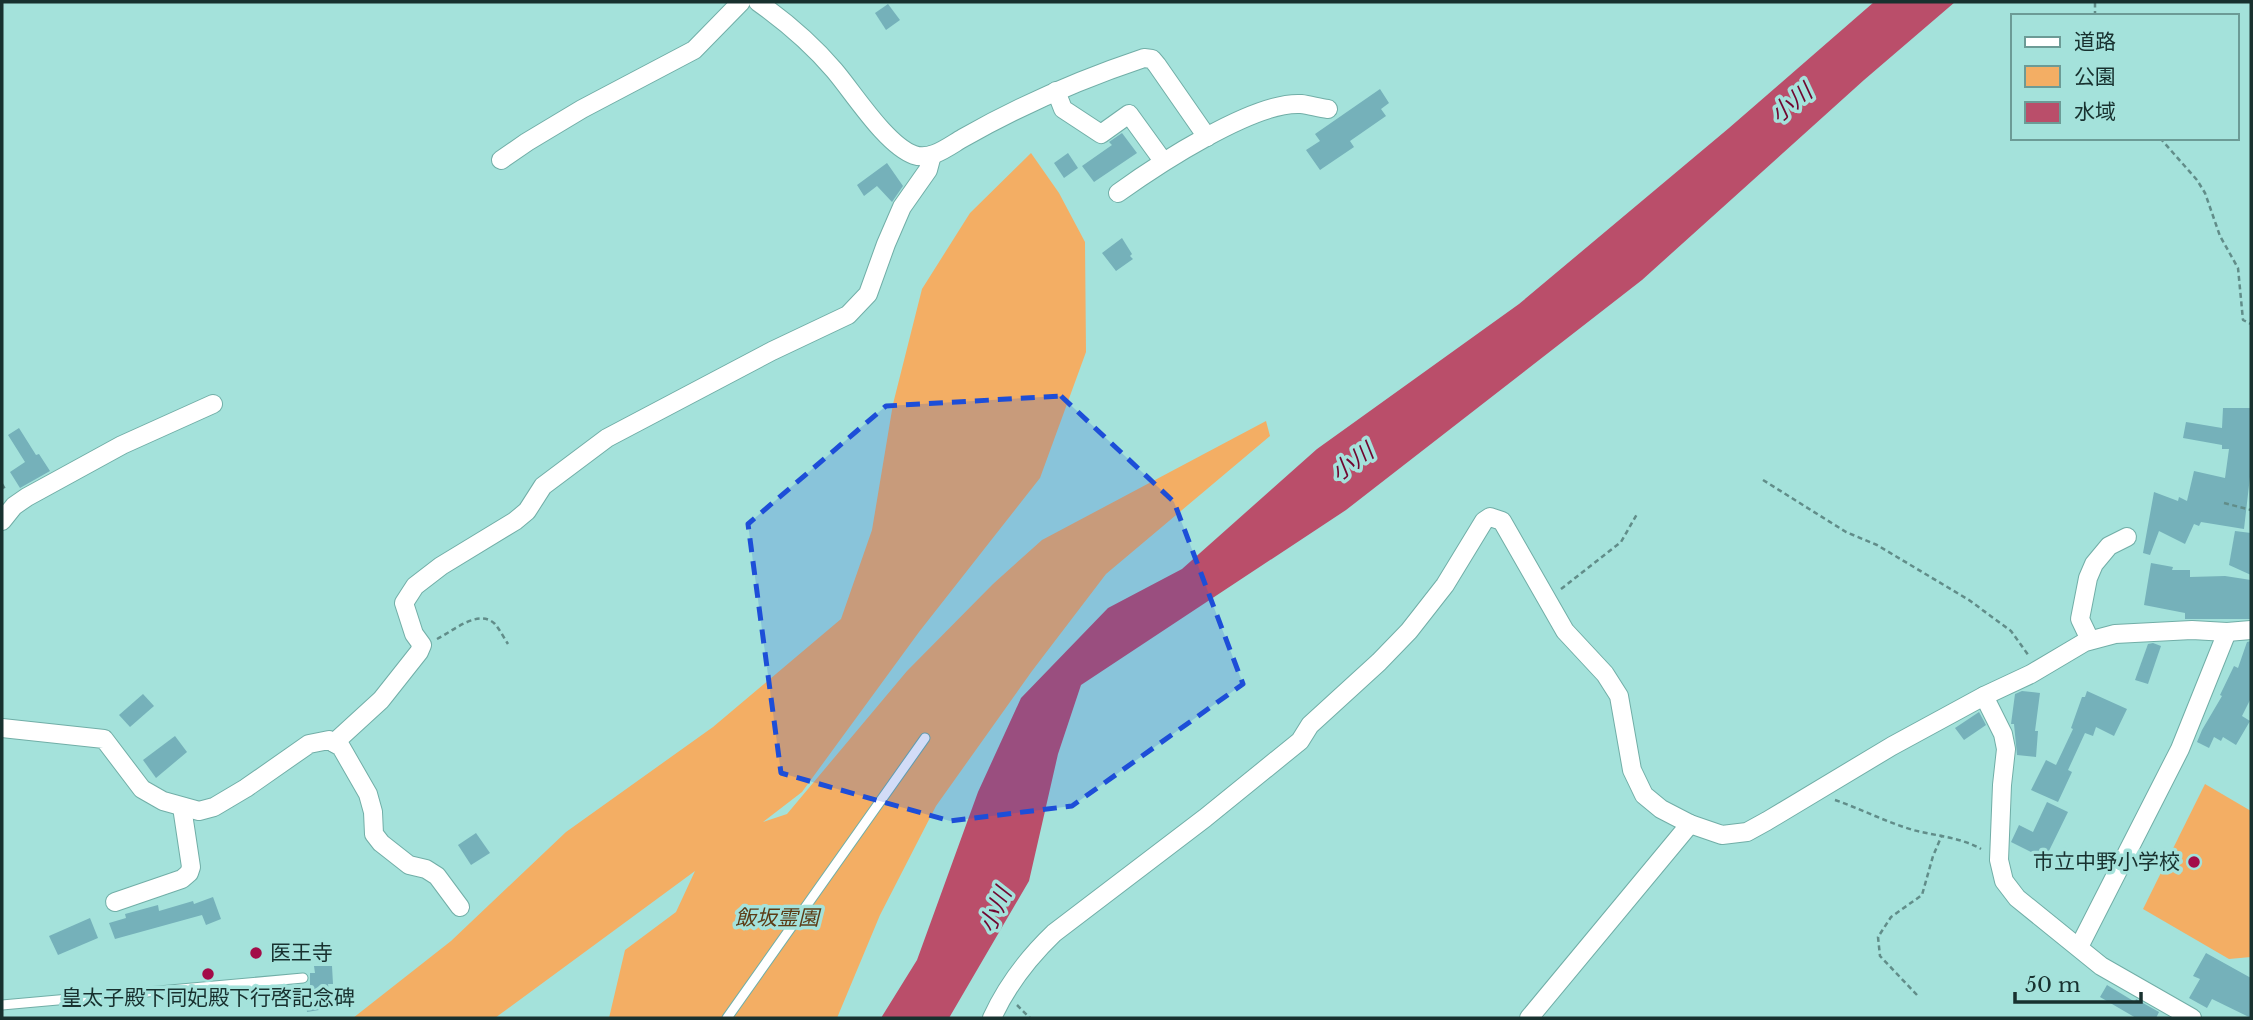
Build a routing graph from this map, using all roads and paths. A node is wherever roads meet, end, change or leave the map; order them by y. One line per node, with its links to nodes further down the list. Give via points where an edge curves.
1 (758, 2): 7 (street, via 807,41 899,146 914,155)
2 (736, 3): 8 (street, via 694,50 582,109)
3 (1056, 91): 5 (street, via 1152,59); 7 (street); 9 (street, via 1063,109 1101,134 1129,114)
4 (1328, 109): 5 (street, via 1299,104 1279,107)
5 (1207, 137): 9 (street)
6 (2162, 140): 11 (path, via 2205,193 2220,236 2238,268 2243,320)
7 (932, 155): 24 (street, via 928,170 902,207 860,304 848,315 614,434 556,474 521,516 415,586 404,603)
8 (501, 160)
9 (1163, 161): 10 (street)
10 (1118, 193)
11 (2251, 324)
12 (213, 404): 17 (street, via 122,445 27,497)
13 (1763, 480): 25 (path, via 1969,600 2011,631)
14 (2224, 503): 15 (path)
15 (2251, 510)
16 (1637, 514): 19 (path, via 1621,542)
17 (2, 521)
18 (2127, 537): 22 (street, via 2109,546 2088,578 2080,619)
19 (1546, 600): 32 (street, via 1565,631 1619,696 1639,789 1651,803); 42 (street, via 1502,521 1490,517 1484,521 1445,585 1379,662 1310,725 1300,741 1054,933 1012,979)
20 (2251, 630): 21 (street)
21 (2227, 632): 22 (street, via 2115,634); 37 (street, via 2180,749)
22 (2090, 640): 25 (street)
23 (508, 644): 24 (path, via 494,624 478,618)
24 (420, 649): 29 (street, via 381,700)
25 (2039, 670): 26 (street)
26 (1984, 696): 30 (street); 34 (street, via 2006,750)
27 (2, 728): 31 (street, via 104,739 142,789)
28 (925, 738): 41 (lane)
29 (334, 743): 31 (street, via 321,740 309,744 214,807 199,811); 36 (street, via 341,747 368,794 374,834 381,844 409,865 438,876)
30 (1820, 789): 32 (street, via 1747,832 1722,835); 33 (path, via 1832,799 1894,824)
31 (182, 807): 35 (street, via 189,873)
32 (1690, 824): 43 (street)
33 (1942, 835): 34 (path, via 1974,845); 39 (path, via 1922,895 1896,912 1878,937 1887,965)
34 (1999, 860): 37 (street, via 2004,881 2017,898)
35 (115, 902)
36 (460, 907)
37 (2078, 947): 44 (street, via 2101,966)
38 (303, 978): 40 (lane)
39 (1917, 995)
40 (2, 1005)
41 (727, 1018)
42 (992, 1018)
43 (1529, 1018)
44 (2192, 1018)

